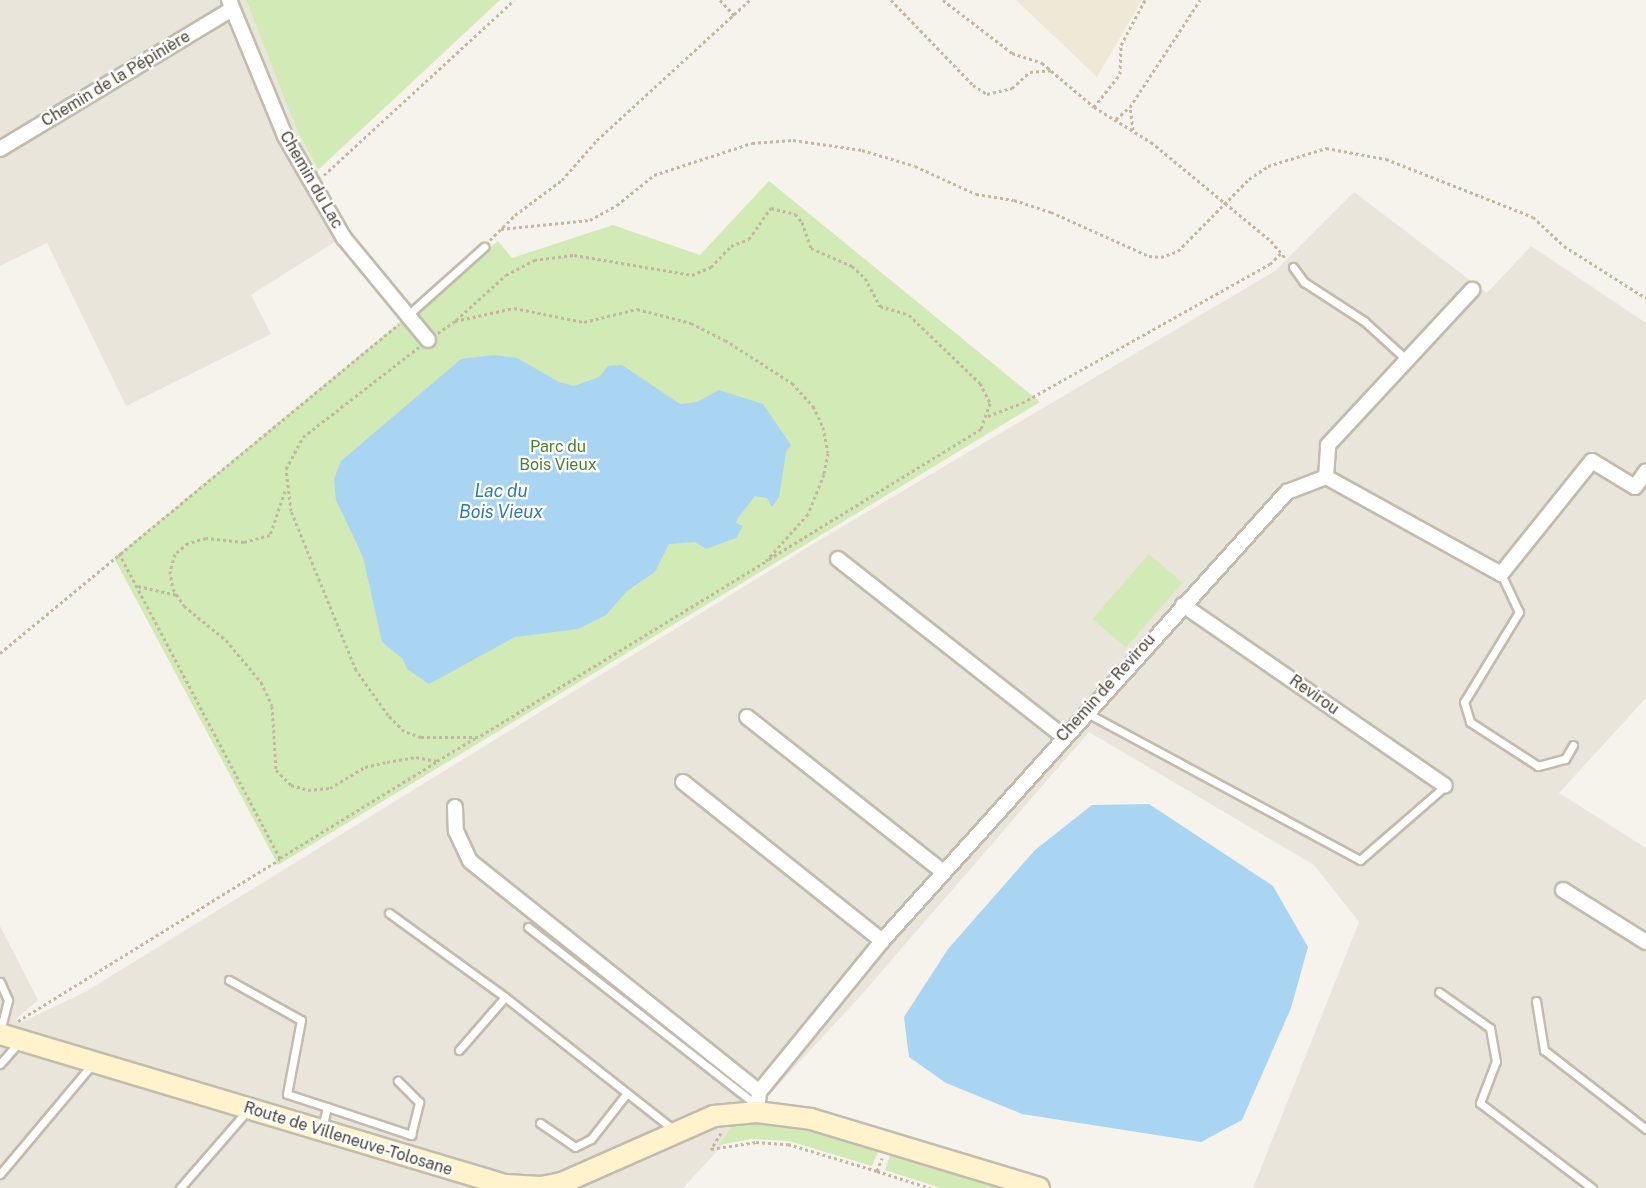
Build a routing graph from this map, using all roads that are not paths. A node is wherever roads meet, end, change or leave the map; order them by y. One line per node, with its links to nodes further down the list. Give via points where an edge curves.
1 (231, 4): 2 (street, Chemin de la Pépinière); 6 (street, Chemin du Lac, via 285,136 344,238)
2 (0, 149)
3 (484, 248): 6 (lane)
4 (1293, 267): 8 (lane, via 1304,282 1364,321)
5 (1472, 290): 8 (street)
6 (409, 314): 7 (street, Chemin du Lac)
7 (428, 340)
8 (1408, 361): 10 (street, via 1328,445)
9 (1646, 471): 12 (street, via 1635,487 1592,460)
10 (1326, 477): 12 (street); 13 (street, Chemin de Revirou, via 1287,492)
11 (838, 559): 16 (street)
12 (1501, 574): 17 (lane, via 1519,612 1464,702 1470,722 1538,765 1565,759)
13 (1183, 605): 14 (street, Chemin de Revirou); 19 (street, Revirou)
14 (1084, 712): 16 (street, Chemin de Revirou); 19 (lane, via 1360,860)
15 (747, 717): 21 (street)
16 (1063, 736): 21 (street, Chemin de Revirou)
17 (1573, 745)
18 (683, 782): 25 (street)
19 (1446, 786)
20 (455, 807): 39 (street, via 456,831 470,861)
21 (943, 872): 25 (street, Chemin de Revirou)
22 (1563, 890): 26 (street)
23 (389, 913): 30 (lane)
24 (528, 927): 39 (lane)
25 (882, 941): 39 (street, Chemin de Revirou)
26 (1646, 942)
27 (229, 980): 40 (lane, via 301,1020 287,1094)
28 (0, 982): 32 (lane, via 8,1000)
29 (1439, 992): 49 (lane, via 1490,1028 1496,1062 1480,1103)
30 (505, 997): 34 (lane); 38 (lane)
31 (1536, 1001): 43 (lane, via 1544,1050)
32 (1, 1030): 33 (street, Route de Villeneuve-Tolosane)
33 (21, 1040): 35 (street, Route de Villeneuve-Tolosane); 36 (lane)
34 (459, 1050)
35 (94, 1061): 41 (street, Route de Villeneuve-Tolosane); 46 (lane)
36 (0, 1064)
37 (398, 1081): 40 (lane, via 419,1102 411,1135)
38 (627, 1093): 42 (lane, via 591,1139 574,1147); 45 (lane)
39 (758, 1103): 45 (street, Route de Villeneuve-Tolosane, via 733,1114 714,1116); 48 (street, Route de Villeneuve-Tolosane)
40 (327, 1107): 44 (lane)
41 (249, 1109): 44 (street, Route de Villeneuve-Tolosane); 47 (lane)
42 (540, 1123)
43 (1646, 1129)
44 (321, 1131): 45 (street, Route de Villeneuve-Tolosane, via 488,1182 541,1187 587,1175)
45 (677, 1133)
46 (0, 1174)
47 (180, 1188)
48 (1039, 1188)
49 (1592, 1188)

